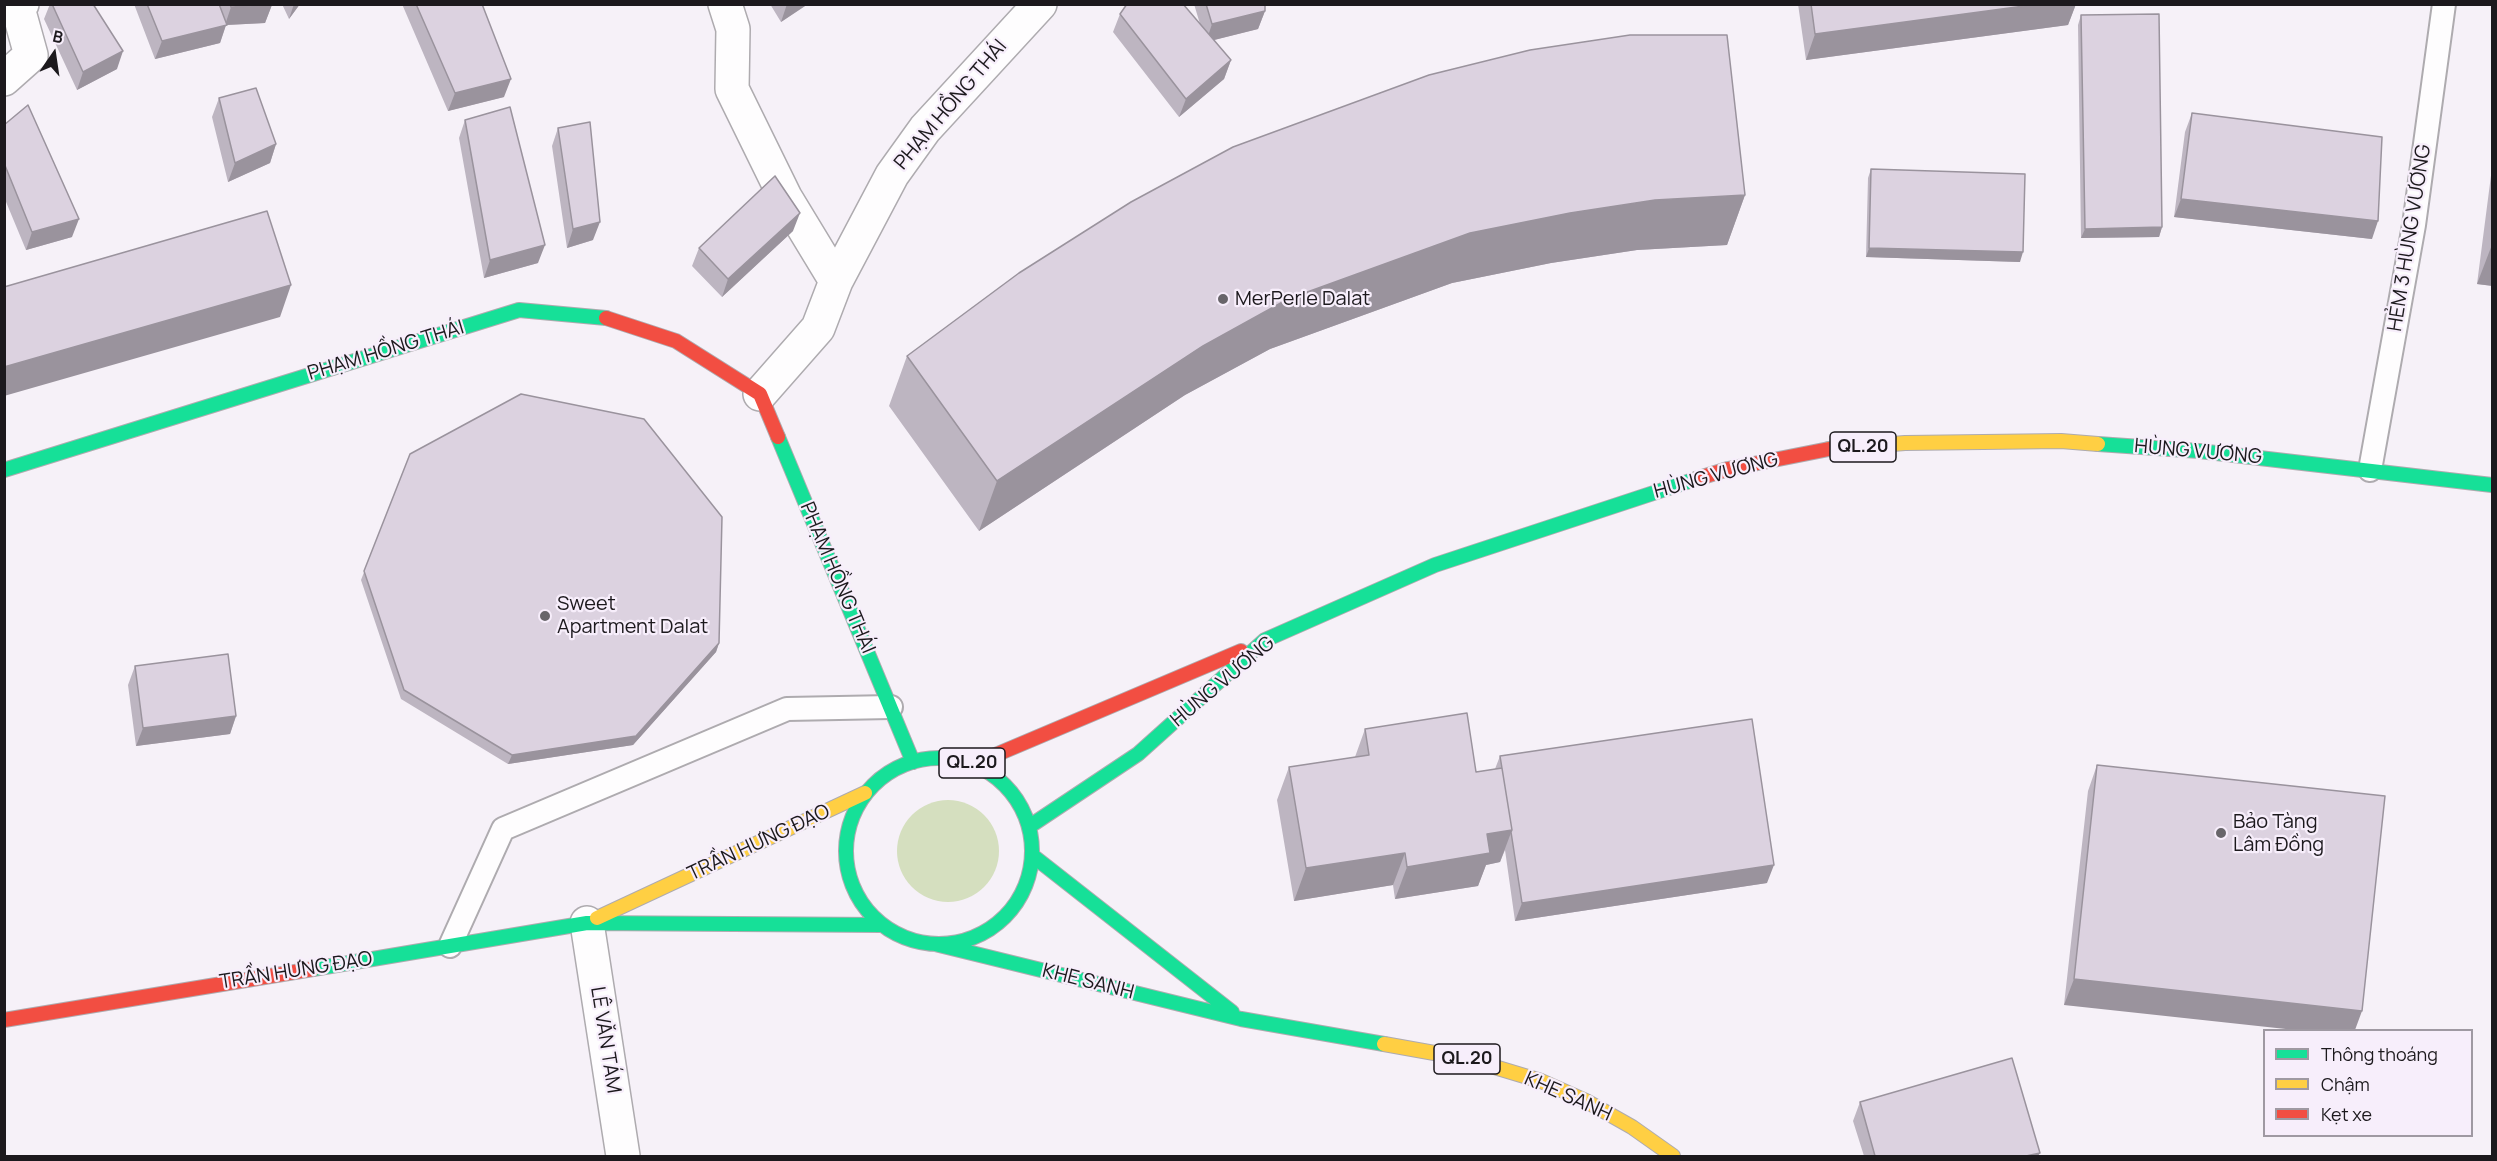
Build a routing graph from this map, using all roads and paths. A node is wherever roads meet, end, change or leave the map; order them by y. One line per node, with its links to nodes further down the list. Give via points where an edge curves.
1 (22, 4): 5 (street, via 18,8 31,55)
2 (725, 4): 6 (street, via 733,29 732,89 785,197)
3 (1040, 4): 6 (street, PHẠM HỒNG THÁI, via 925,129 891,175)
4 (2444, 4): 9 (lane, HẺM 3 HÙNG VƯƠNG, via 2414,225)
5 (4, 79)
6 (836, 281): 7 (street, PHẠM HỒNG THÁI, via 818,328)
7 (759, 394): 8 (main road, PHẠM HỒNG THÁI, via 676,341 600,316 519,310); 12 (main road, PHẠM HỒNG THÁI)
8 (4, 470)
9 (2370, 470): 10 (main road, HÙNG VƯƠNG / QL.20); 11 (main road, HÙNG VƯƠNG / QL.20, via 2061,441 1905,443 1819,450 1728,470 1607,506 1435,565)
10 (2493, 485)
11 (1265, 640): 14 (main road, QL.20); 16 (main road, HÙNG VƯƠNG / QL.20, via 1138,754)
12 (891, 707): 13 (main road, PHẠM HỒNG THÁI); 21 (lane, via 787,709 503,829)
13 (913, 762): 14 (main road, QL.20, via 943,759); 15 (main road, QL.20, via 887,773)
14 (974, 764): 16 (main road, QL.20, via 999,777)
15 (865, 793): 18 (main road, TRẦN HƯNG ĐẠO); 19 (main road, QL.20, via 851,819 845,847 849,877 861,903)
16 (1030, 826): 17 (main road, QL.20)
17 (1033, 856): 20 (main road, QL.20, via 1027,884 1012,909 991,929 964,941); 22 (main road, KHE SANH / QL.20)
18 (587, 923): 19 (main road, TRẦN HƯNG ĐẠO); 21 (main road, TRẦN HƯNG ĐẠO); 24 (street, LÊ VĂN TÁM)
19 (881, 925): 20 (main road, QL.20, via 907,939)
20 (935, 944): 22 (main road, KHE SANH / QL.20)
21 (450, 946): 23 (main road, TRẦN HƯNG ĐẠO)
22 (1241, 1019): 25 (main road, KHE SANH / QL.20, via 1468,1059 1541,1081 1632,1127)
23 (4, 1020)
24 (623, 1156)
25 (1673, 1156)

